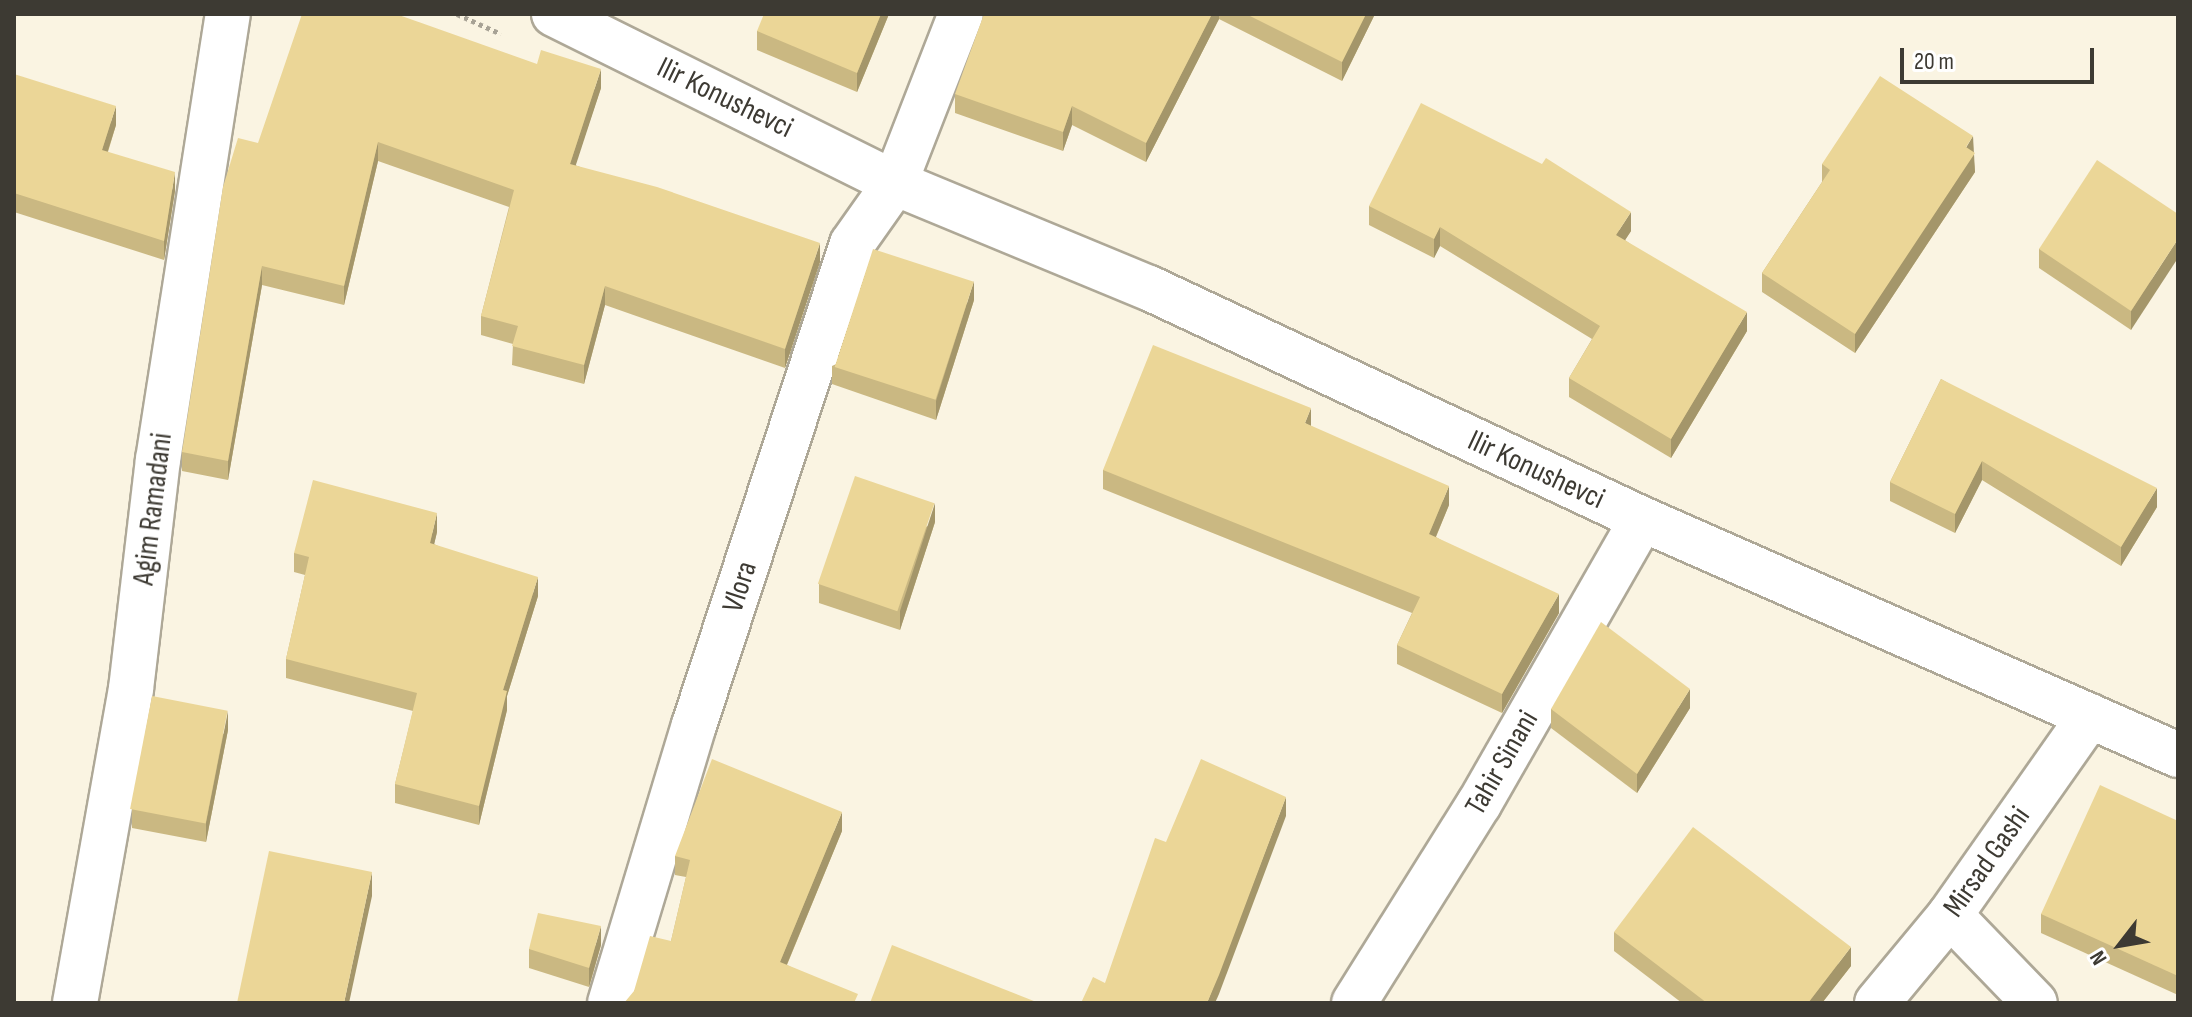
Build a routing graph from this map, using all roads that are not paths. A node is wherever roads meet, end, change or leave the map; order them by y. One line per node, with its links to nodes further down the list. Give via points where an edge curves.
1 (228, 14): 9 (street, Agim Ramadani, via 158,460 131,689)
2 (554, 14): 4 (street, Ilir Konushevci)
3 (961, 14): 4 (street)
4 (895, 183): 5 (street, Ilir Konushevci, via 1149,288); 10 (street, Vlora, via 852,244 694,725)
5 (1642, 519): 6 (street, Ilir Konushevci); 11 (street, Tahir Sinani, via 1479,804)
6 (2090, 716): 7 (street, Ilir Konushevci); 8 (street, Mirsad Gashi)
7 (2178, 755)
8 (1950, 915): 12 (street, Mirsad Gashi); 13 (street)
9 (75, 1003)
10 (610, 1003)
11 (1354, 1003)
12 (1877, 1003)
13 (2035, 1003)

